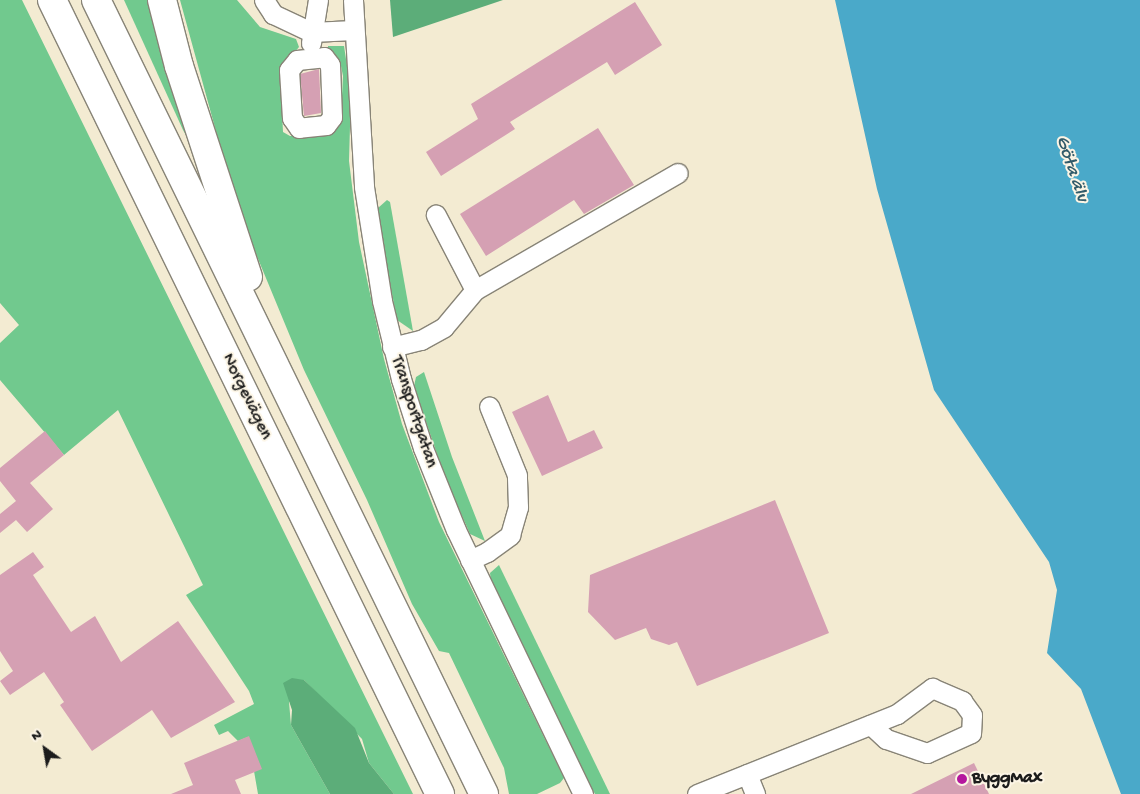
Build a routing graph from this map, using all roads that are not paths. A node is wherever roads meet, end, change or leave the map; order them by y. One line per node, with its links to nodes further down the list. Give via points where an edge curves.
1 (52, 0): 20 (highway, Norgevägen)
2 (96, 0): 14 (highway)
3 (162, 0): 14 (highway, via 179,66)
4 (264, 0): 8 (street, via 273,14)
5 (318, 0): 8 (street)
6 (353, 0): 7 (street, Transportgatan)
7 (354, 30): 8 (street); 13 (street, Transportgatan, via 364,187 375,265)
8 (310, 32): 9 (street)
9 (311, 58)
10 (678, 173): 12 (street)
11 (436, 215): 12 (street)
12 (475, 290): 13 (street, via 444,327 421,340)
13 (392, 347): 16 (street, Transportgatan, via 423,448)
14 (278, 371): 21 (highway)
15 (489, 406): 16 (street, via 518,475 518,507 510,535)
16 (470, 560): 22 (street, Transportgatan)
17 (871, 725): 17 (street, via 897,714 932,688 962,700 972,715 971,733 927,753 886,739); 18 (street)
18 (748, 774): 19 (street); 23 (street)
19 (706, 792)
20 (440, 794)
21 (484, 794)
22 (583, 794)
23 (755, 794)

